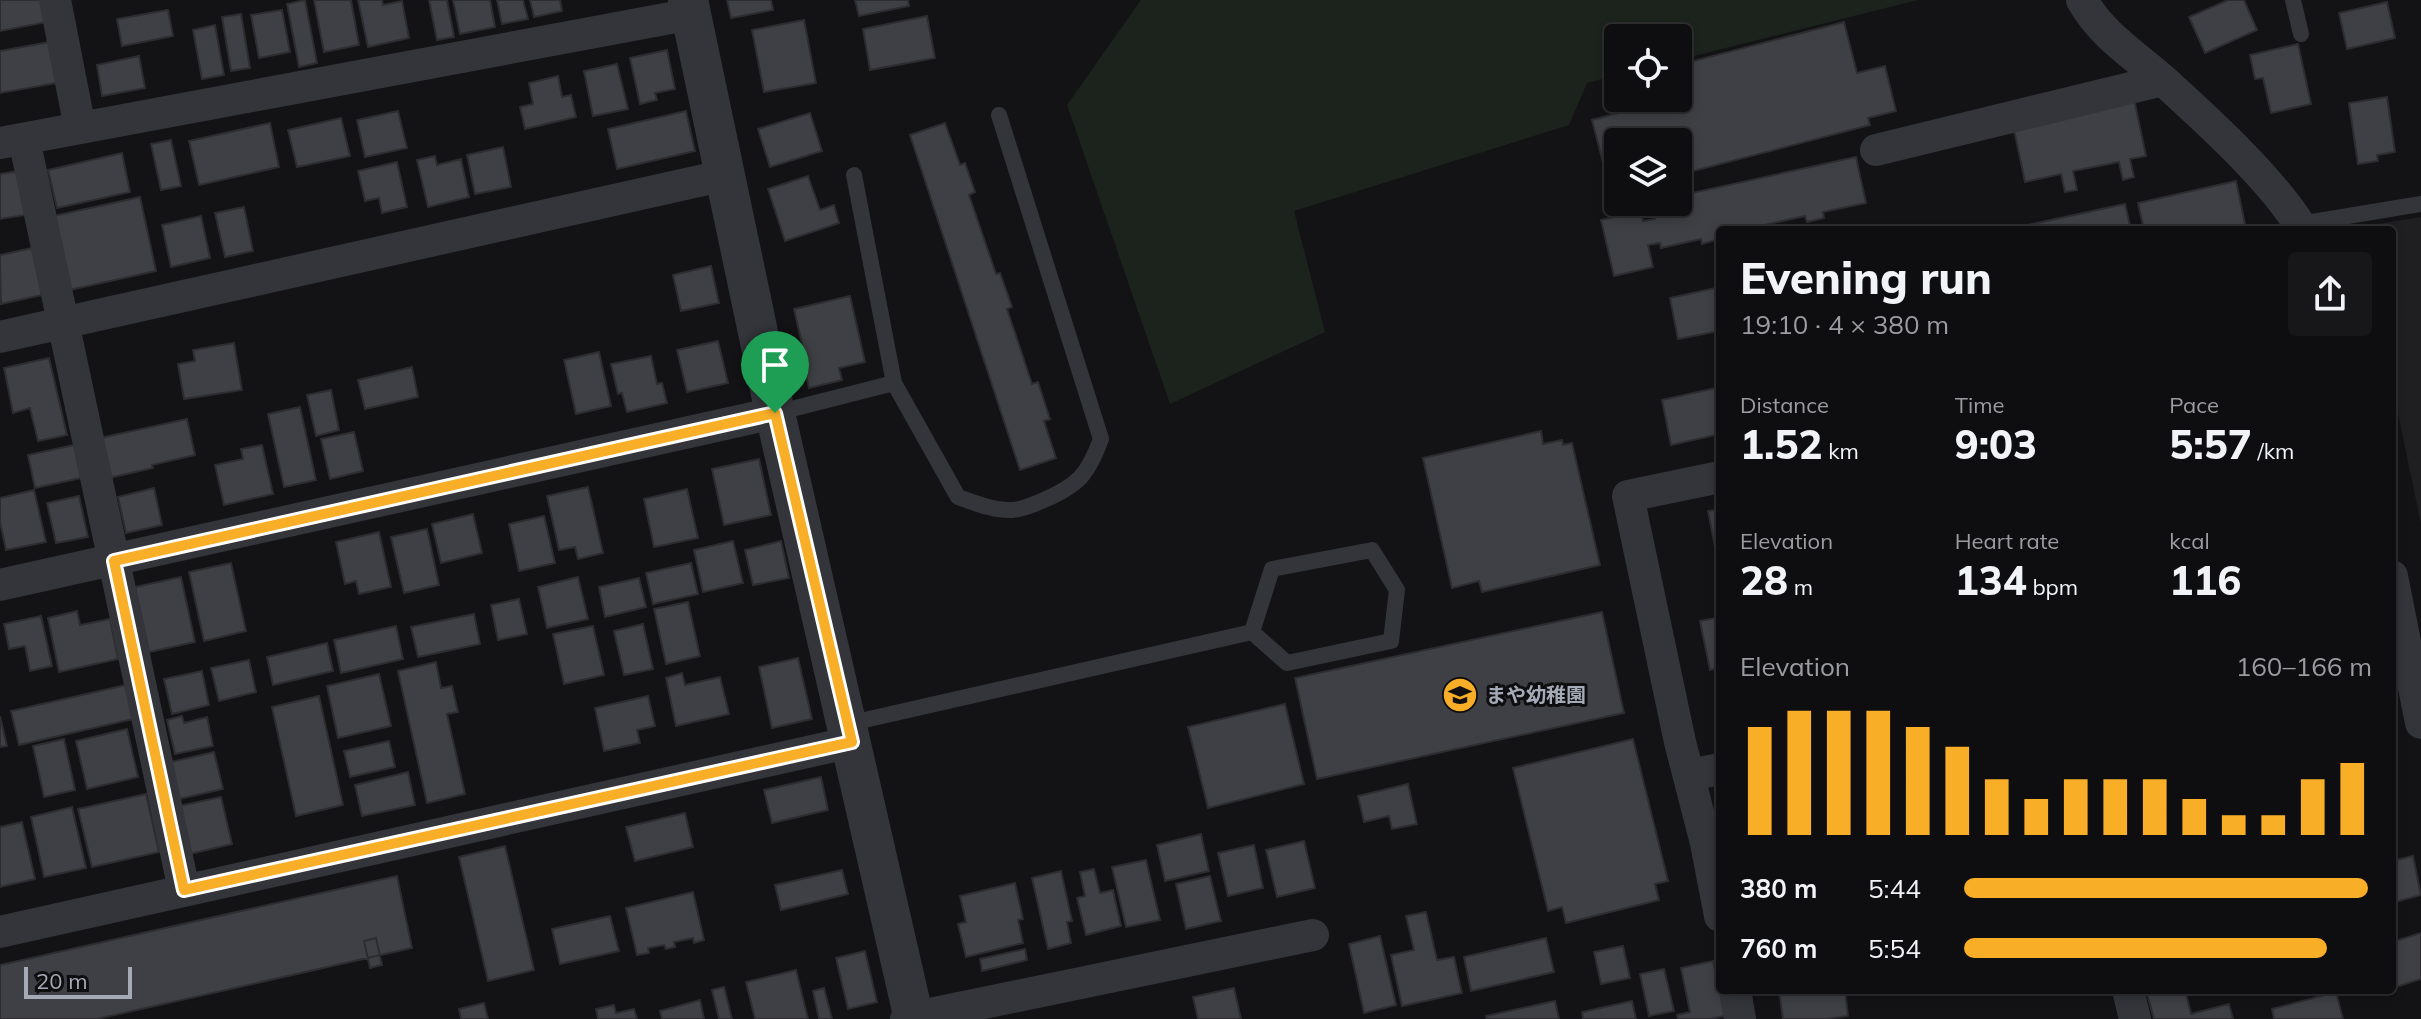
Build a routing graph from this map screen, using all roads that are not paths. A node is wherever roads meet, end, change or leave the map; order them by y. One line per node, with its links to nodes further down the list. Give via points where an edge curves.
1 (55, 0): 8 (street)
2 (2082, 0): 6 (street, via 2093,20)
3 (2293, 0): 5 (lane)
4 (690, 7): 8 (street); 11 (street)
5 (2301, 34)
6 (2163, 80): 10 (street); 14 (street, via 2262,176)
7 (999, 115): 18 (lane, via 1101,439 1092,464 1072,488 1014,510 958,497)
8 (80, 128): 9 (street)
9 (12, 141): 16 (street)
10 (1876, 150)
11 (726, 175): 16 (street); 19 (street)
12 (854, 175): 18 (lane)
13 (2421, 204): 15 (lane)
14 (2300, 226)
15 (2306, 226)
16 (64, 322): 17 (street); 21 (street)
17 (0, 337)
18 (894, 383): 19 (lane)
19 (775, 413): 21 (street); 26 (street)
20 (1716, 478): 27 (street, via 1628,496 1680,742)
21 (114, 561): 22 (street); 29 (street)
22 (0, 585)
23 (2396, 596): 25 (street)
24 (1252, 632): 24 (lane, via 1272,569 1372,550 1397,590 1391,641 1287,663); 26 (lane)
25 (2421, 723)
26 (850, 733): 29 (street); 34 (street)
27 (1704, 772): 28 (street)
28 (1716, 880)
29 (184, 890): 30 (street)
30 (0, 932)
31 (1313, 935): 34 (street)
32 (1736, 994): 35 (street)
33 (2129, 994): 36 (street)
34 (911, 1018)
35 (1740, 1019)
36 (2135, 1019)

